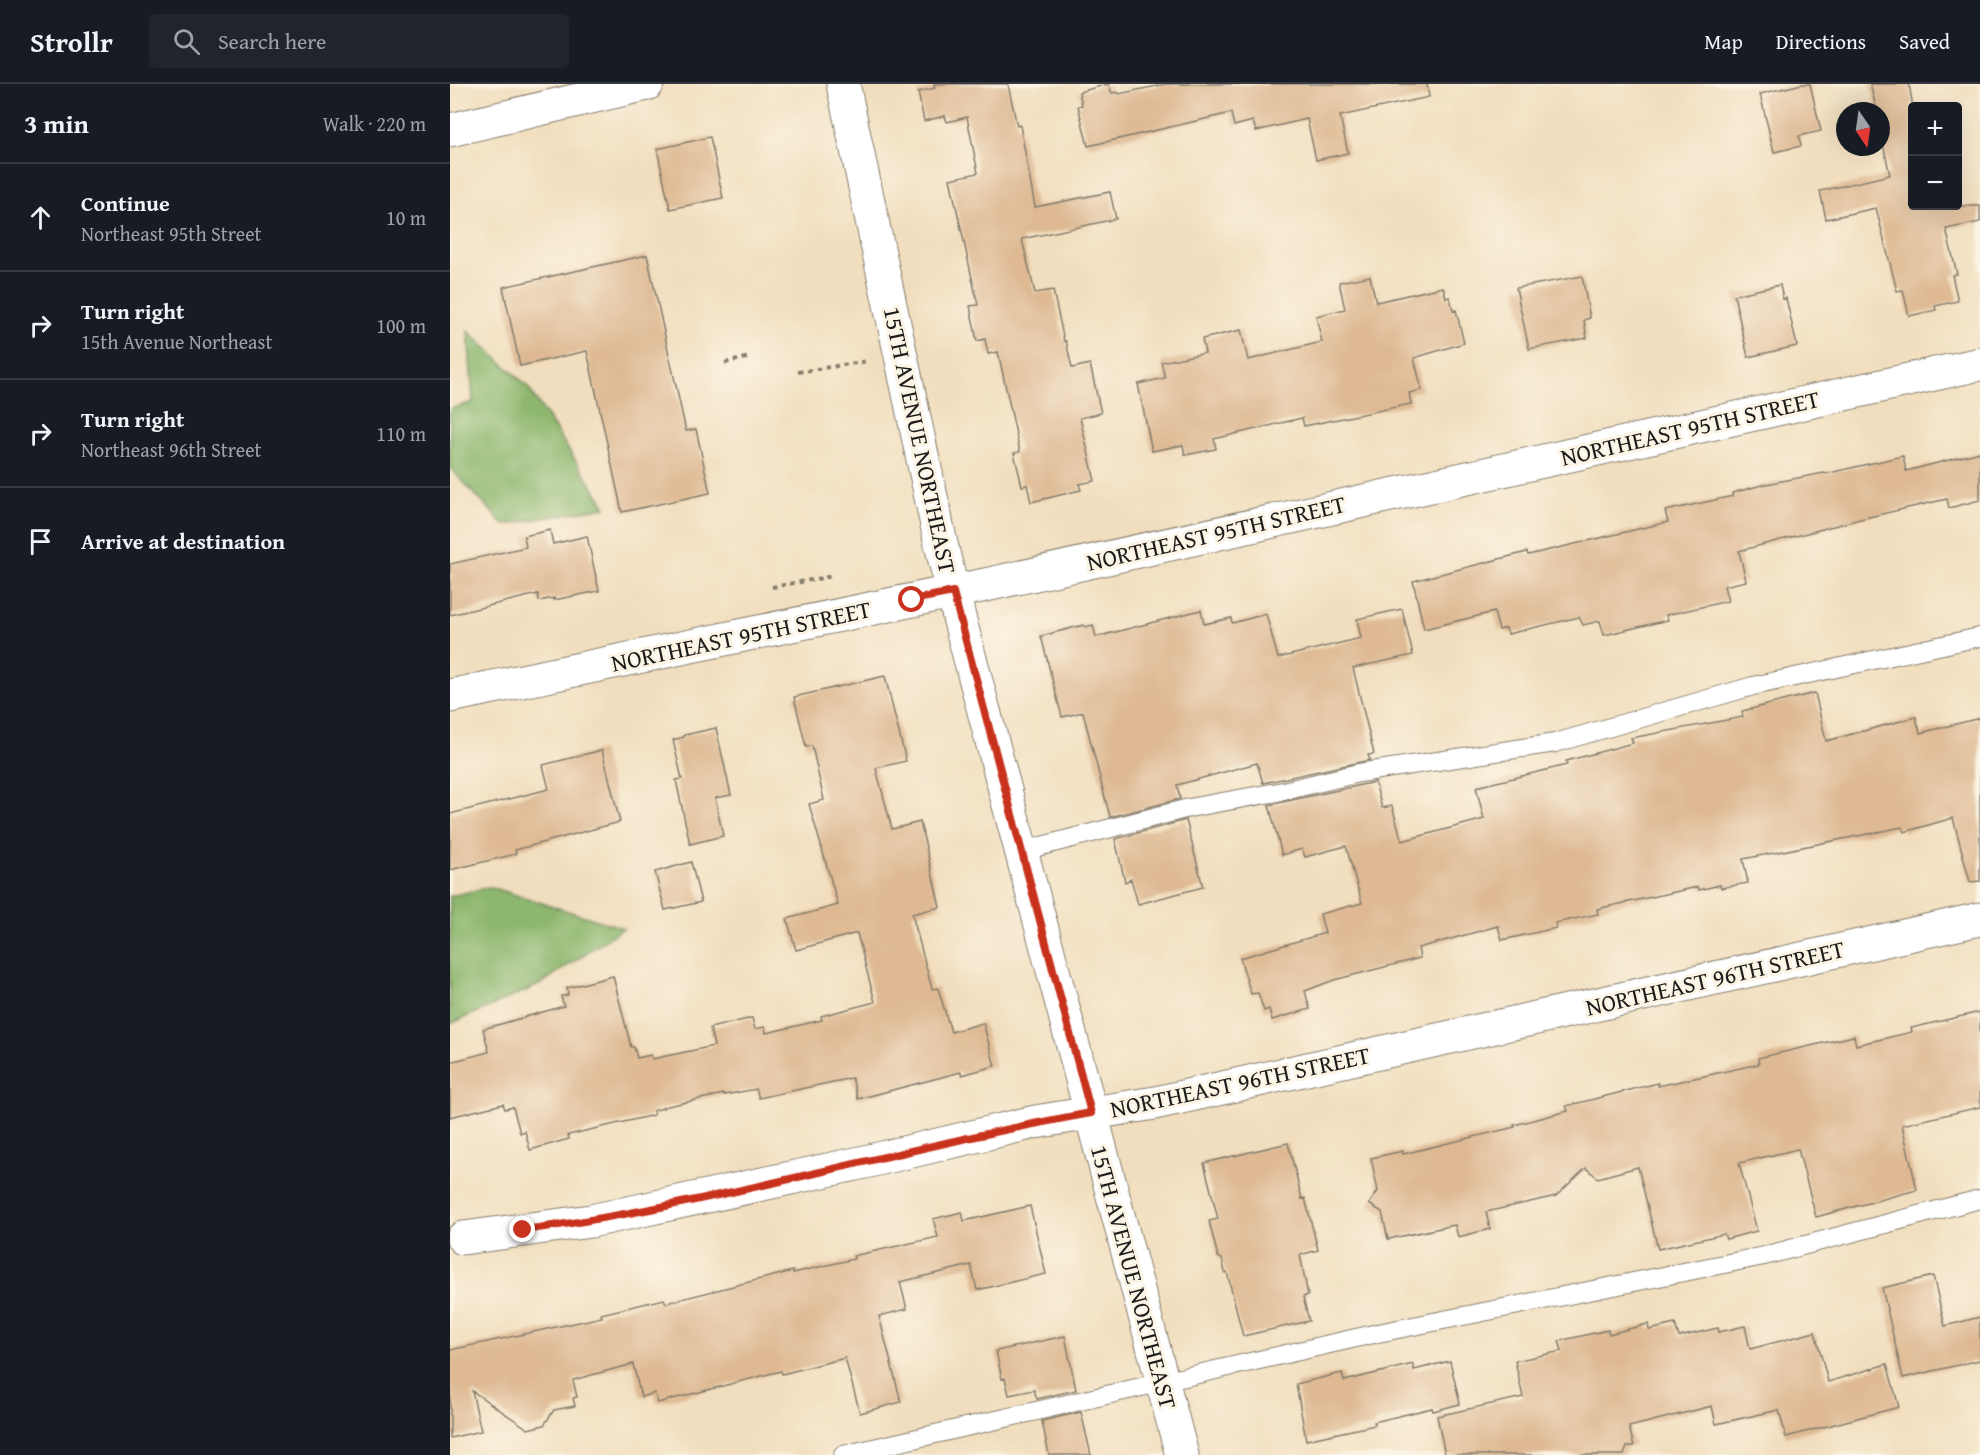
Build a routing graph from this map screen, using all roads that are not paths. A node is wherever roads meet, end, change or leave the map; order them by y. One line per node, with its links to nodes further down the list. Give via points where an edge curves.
1 (647, 84): 3 (street)
2 (843, 84): 5 (street, 15TH AVENUE NORTHEAST)
3 (450, 130)
4 (1980, 364): 5 (street, NORTHEAST 95TH STREET)
5 (953, 592): 7 (street, NORTHEAST 95TH STREET); 8 (street, 15TH AVENUE NORTHEAST)
6 (1980, 637): 8 (lane, via 1753,686 1556,743 1359,773 1189,808)
7 (450, 696)
8 (1022, 851): 10 (street, 15TH AVENUE NORTHEAST)
9 (1980, 919): 10 (street, NORTHEAST 96TH STREET, via 1155,1103)
10 (1091, 1113): 12 (street, NORTHEAST 96TH STREET, via 1035,1122 591,1221); 13 (street, 15TH AVENUE NORTHEAST)
11 (1980, 1199): 13 (lane, via 1764,1256 1481,1311)
12 (463, 1238)
13 (1162, 1381): 14 (lane); 15 (street, 15TH AVENUE NORTHEAST)
14 (843, 1455)
15 (1182, 1455)

